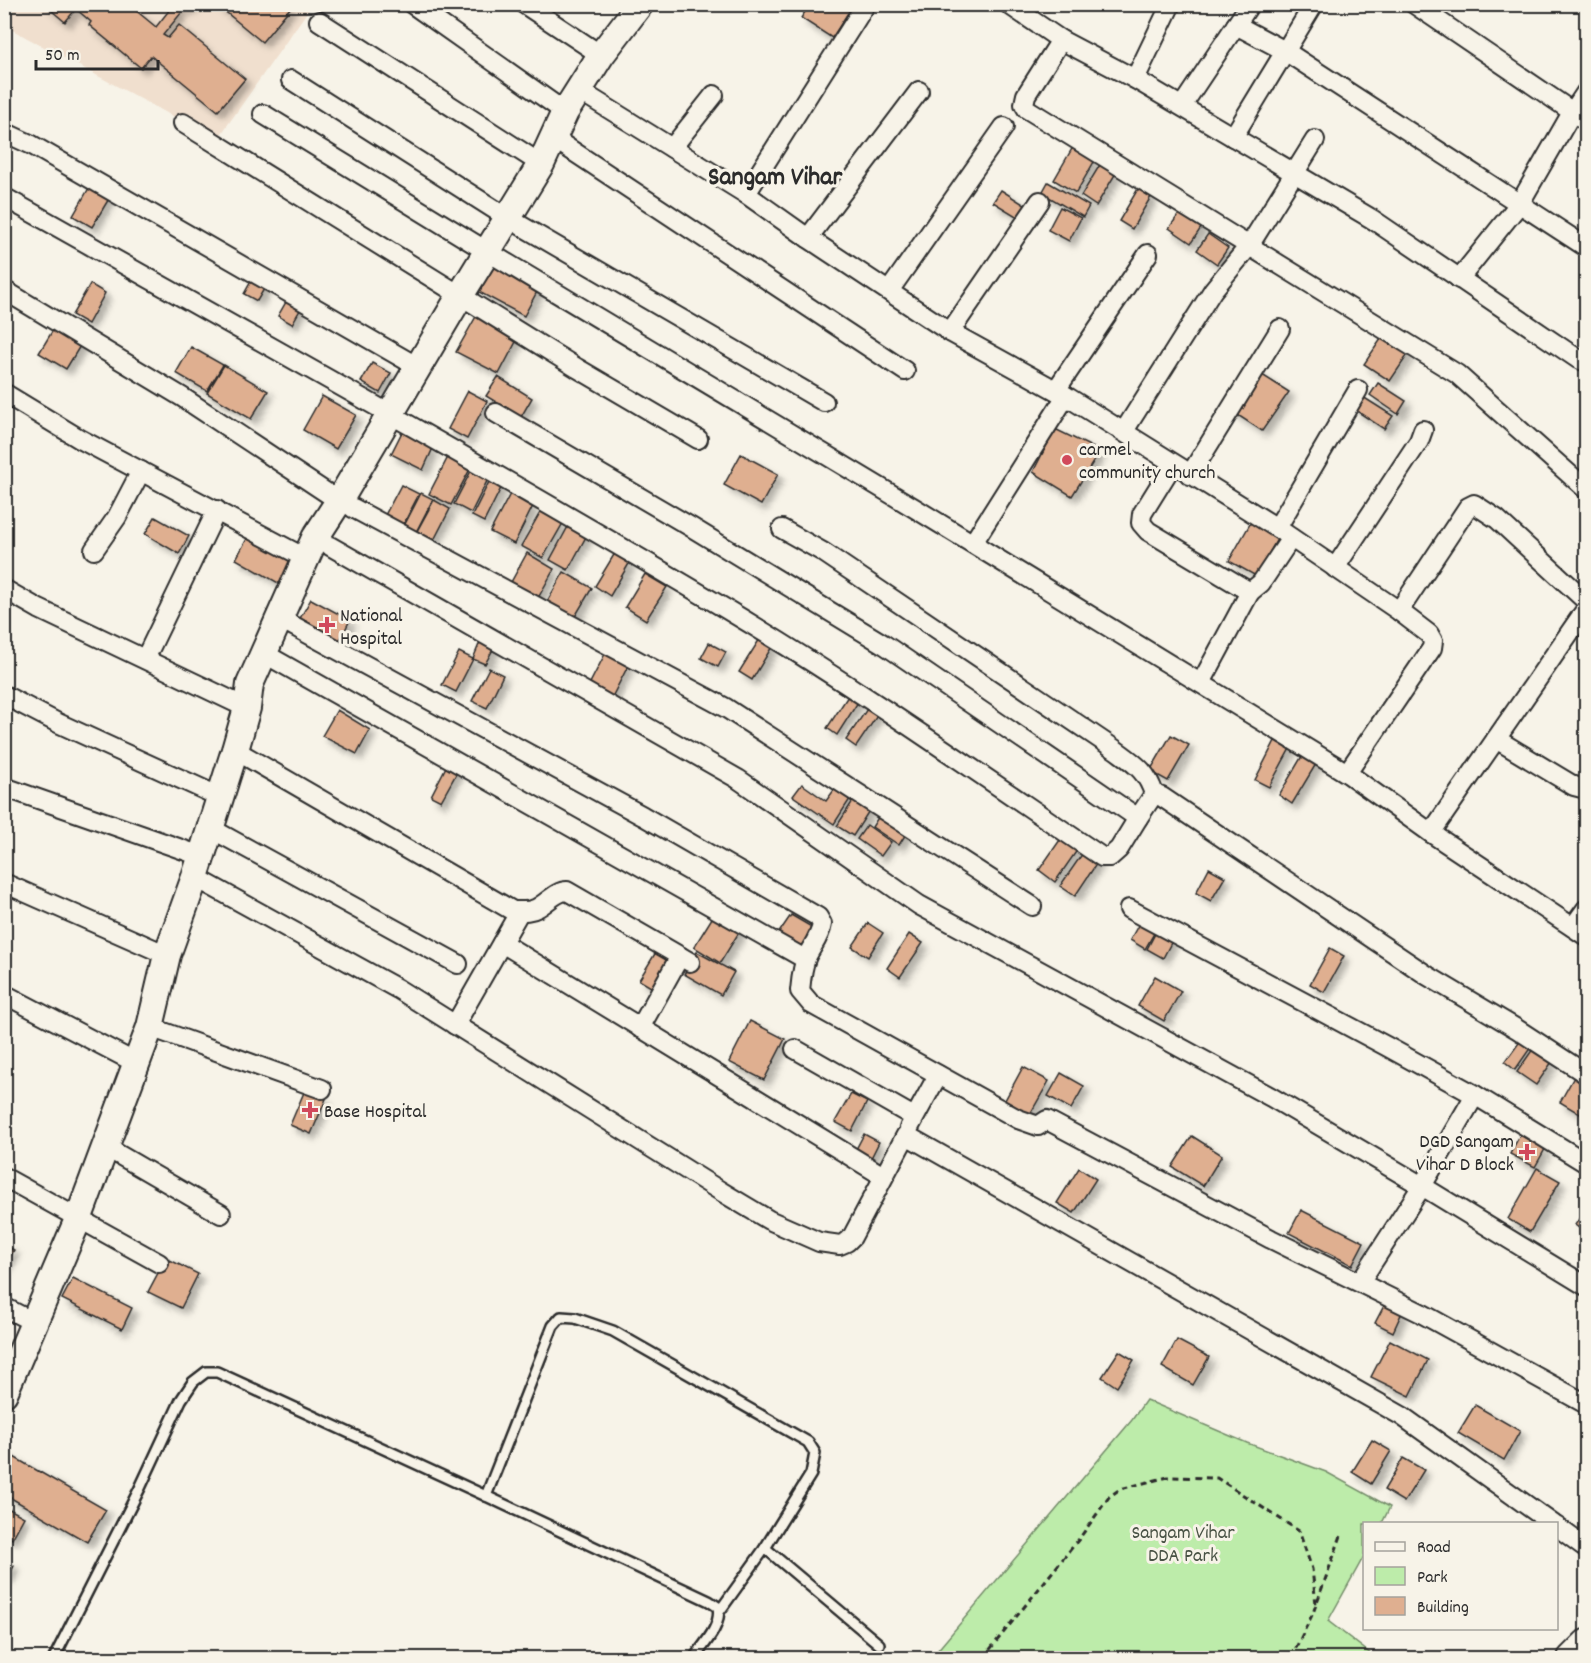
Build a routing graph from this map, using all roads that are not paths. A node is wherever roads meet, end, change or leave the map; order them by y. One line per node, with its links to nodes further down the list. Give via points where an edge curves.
1 (412, 4): 23 (street)
2 (524, 4): 15 (street)
3 (640, 4): 15 (street)
4 (659, 4): 21 (street, via 632,32)
5 (866, 4): 35 (street)
6 (1171, 4): 16 (street)
7 (1250, 4): 12 (street)
8 (1314, 4): 14 (street)
9 (1414, 4): 25 (street)
10 (1016, 7): 13 (street)
11 (319, 21): 33 (street)
12 (1236, 25): 14 (street); 22 (street)
13 (1061, 40): 16 (street); 41 (street, via 1026,96 1025,107)
14 (1286, 51): 29 (street); 38 (street)
15 (601, 56): 21 (street)
16 (1136, 79): 22 (street)
17 (291, 80): 39 (street)
18 (918, 91): 40 (street)
19 (1587, 92): 25 (street)
20 (714, 94): 32 (street)
21 (585, 95): 23 (street); 31 (street); 32 (street)
22 (1182, 106): 29 (street)
23 (565, 112): 31 (street)
24 (263, 114): 43 (street)
25 (1580, 116): 38 (street)
26 (183, 123): 48 (street)
27 (1004, 127): 47 (street)
28 (4, 132): 52 (street)
29 (1233, 136): 34 (street)
30 (1315, 140): 34 (street)
31 (558, 141): 33 (street); 39 (street); 53 (street)
32 (672, 148): 35 (street)
33 (541, 164): 39 (street)
34 (1293, 172): 41 (street); 45 (street, via 1372,219)
35 (746, 194): 40 (street)
36 (4, 197): 59 (street)
37 (1040, 201): 50 (street)
38 (1520, 203): 42 (street); 45 (street)
39 (513, 221): 43 (street); 57 (street)
40 (808, 238): 47 (street)
41 (1250, 246): 61 (street, via 1213,290); 66 (street, via 1457,374)
42 (1587, 247)
43 (491, 254): 48 (street); 71 (street)
44 (1148, 254): 56 (street)
45 (1460, 279): 51 (street)
46 (4, 290): 67 (street, via 182,397)
47 (889, 291): 50 (street)
48 (464, 299): 52 (street); 59 (street); 62 (street)
49 (1280, 328): 65 (street)
50 (950, 332): 56 (street)
51 (1587, 362)
52 (418, 367): 59 (street)
53 (905, 370)
54 (1358, 390): 70 (street)
55 (4, 393): 64 (street)
56 (1061, 393): 61 (street); 71 (street)
57 (824, 402)
58 (496, 413): 94 (street, via 885,645)
59 (396, 417): 67 (street); 94 (street, via 830,674 1102,857 1110,857 1119,849)
60 (1423, 430): 75 (street)
61 (1124, 431): 63 (street)
62 (698, 439)
63 (1173, 464): 65 (street); 77 (street, via 1142,514 1141,523 1148,531)
64 (141, 471): 68 (street); 73 (street)
65 (1190, 475): 70 (street)
66 (1587, 489)
67 (346, 505): 72 (street); 74 (street, via 315,538); 99 (street, via 726,708)
68 (216, 510): 74 (street); 83 (street)
69 (782, 529): 92 (street, via 823,552 1116,750 1149,779)
70 (1284, 533): 75 (street); 77 (street, via 1261,582)
71 (973, 543): 84 (street)
72 (330, 546): 81 (street); 124 (street, via 738,779 919,905 1271,1097)
73 (94, 550)
74 (307, 559): 81 (street)
75 (1335, 567): 80 (street)
76 (4, 589): 83 (street)
77 (1250, 592): 84 (street)
78 (1587, 601): 80 (street, via 1497,519 1474,504 1468,507)
79 (1587, 609): 87 (street)
80 (1399, 611): 89 (street, via 1429,634 1434,645)
81 (286, 622): 82 (street); 106 (street, via 633,810 818,917 821,932)
82 (272, 658): 86 (street, via 265,688); 106 (street)
83 (145, 659): 86 (street)
84 (1201, 683): 89 (street)
85 (4, 695): 93 (street)
86 (247, 708): 88 (street)
87 (1496, 739): 91 (street, via 1574,786); 96 (street)
88 (235, 750): 93 (street); 102 (street, via 507,908)
89 (1347, 773): 96 (street)
90 (4, 787): 97 (street)
91 (1587, 789)
92 (1154, 794): 94 (street); 114 (street, via 1428,976)
93 (220, 798): 95 (street)
94 (1138, 818)
95 (210, 828): 97 (street); 107 (street)
96 (1431, 833): 103 (street)
97 (198, 866): 105 (street); 109 (street)
98 (4, 882): 105 (street)
99 (1032, 906)
100 (1129, 909): 117 (street)
101 (1587, 909): 103 (street)
102 (520, 911): 104 (street); 111 (street, via 536,909 561,891 567,891 685,959)
103 (1580, 931)
104 (502, 943): 109 (street); 111 (street)
105 (167, 955): 110 (street)
106 (806, 959): 115 (street, via 800,991 811,1004)
107 (458, 964)
108 (4, 994): 113 (street)
109 (455, 1025): 122 (street, via 722,1192 769,1220 819,1242 847,1242 856,1232)
110 (150, 1027): 113 (street); 116 (street)
111 (640, 1028): 122 (street)
112 (795, 1049): 118 (street)
113 (136, 1063): 120 (street)
114 (1587, 1074)
115 (938, 1075): 118 (street); 128 (street, via 1018,1119 1038,1126 1047,1120)
116 (322, 1089)
117 (1475, 1095): 121 (street); 124 (street)
118 (915, 1117): 119 (street)
119 (906, 1135): 122 (street); 136 (street, via 1402,1416)
120 (105, 1146): 125 (street); 126 (street)
121 (1587, 1163)
122 (883, 1176)
123 (4, 1177): 126 (street)
124 (1422, 1186): 128 (street); 129 (street)
125 (221, 1214)
126 (79, 1217): 127 (street); 131 (street)
127 (159, 1263)
128 (1360, 1282): 134 (street)
129 (1587, 1286)
130 (4, 1307): 131 (street)
131 (35, 1323): 132 (street)
132 (10, 1366): 133 (street)
133 (4, 1393)
134 (1587, 1404)
135 (486, 1496): 138 (lane, via 553,1326 561,1317 574,1317 613,1332 808,1442 814,1454 811,1474); 140 (lane, via 709,1601); 143 (lane, via 217,1372 206,1372 193,1382 181,1400)
136 (1550, 1522)
137 (1558, 1527): 139 (street)
138 (765, 1548): 140 (lane); 142 (lane)
139 (1587, 1548)
140 (719, 1612): 144 (lane, via 714,1629)
141 (1587, 1643): 145 (street)
142 (879, 1644)
143 (54, 1659)
144 (694, 1659)
145 (1571, 1659)

